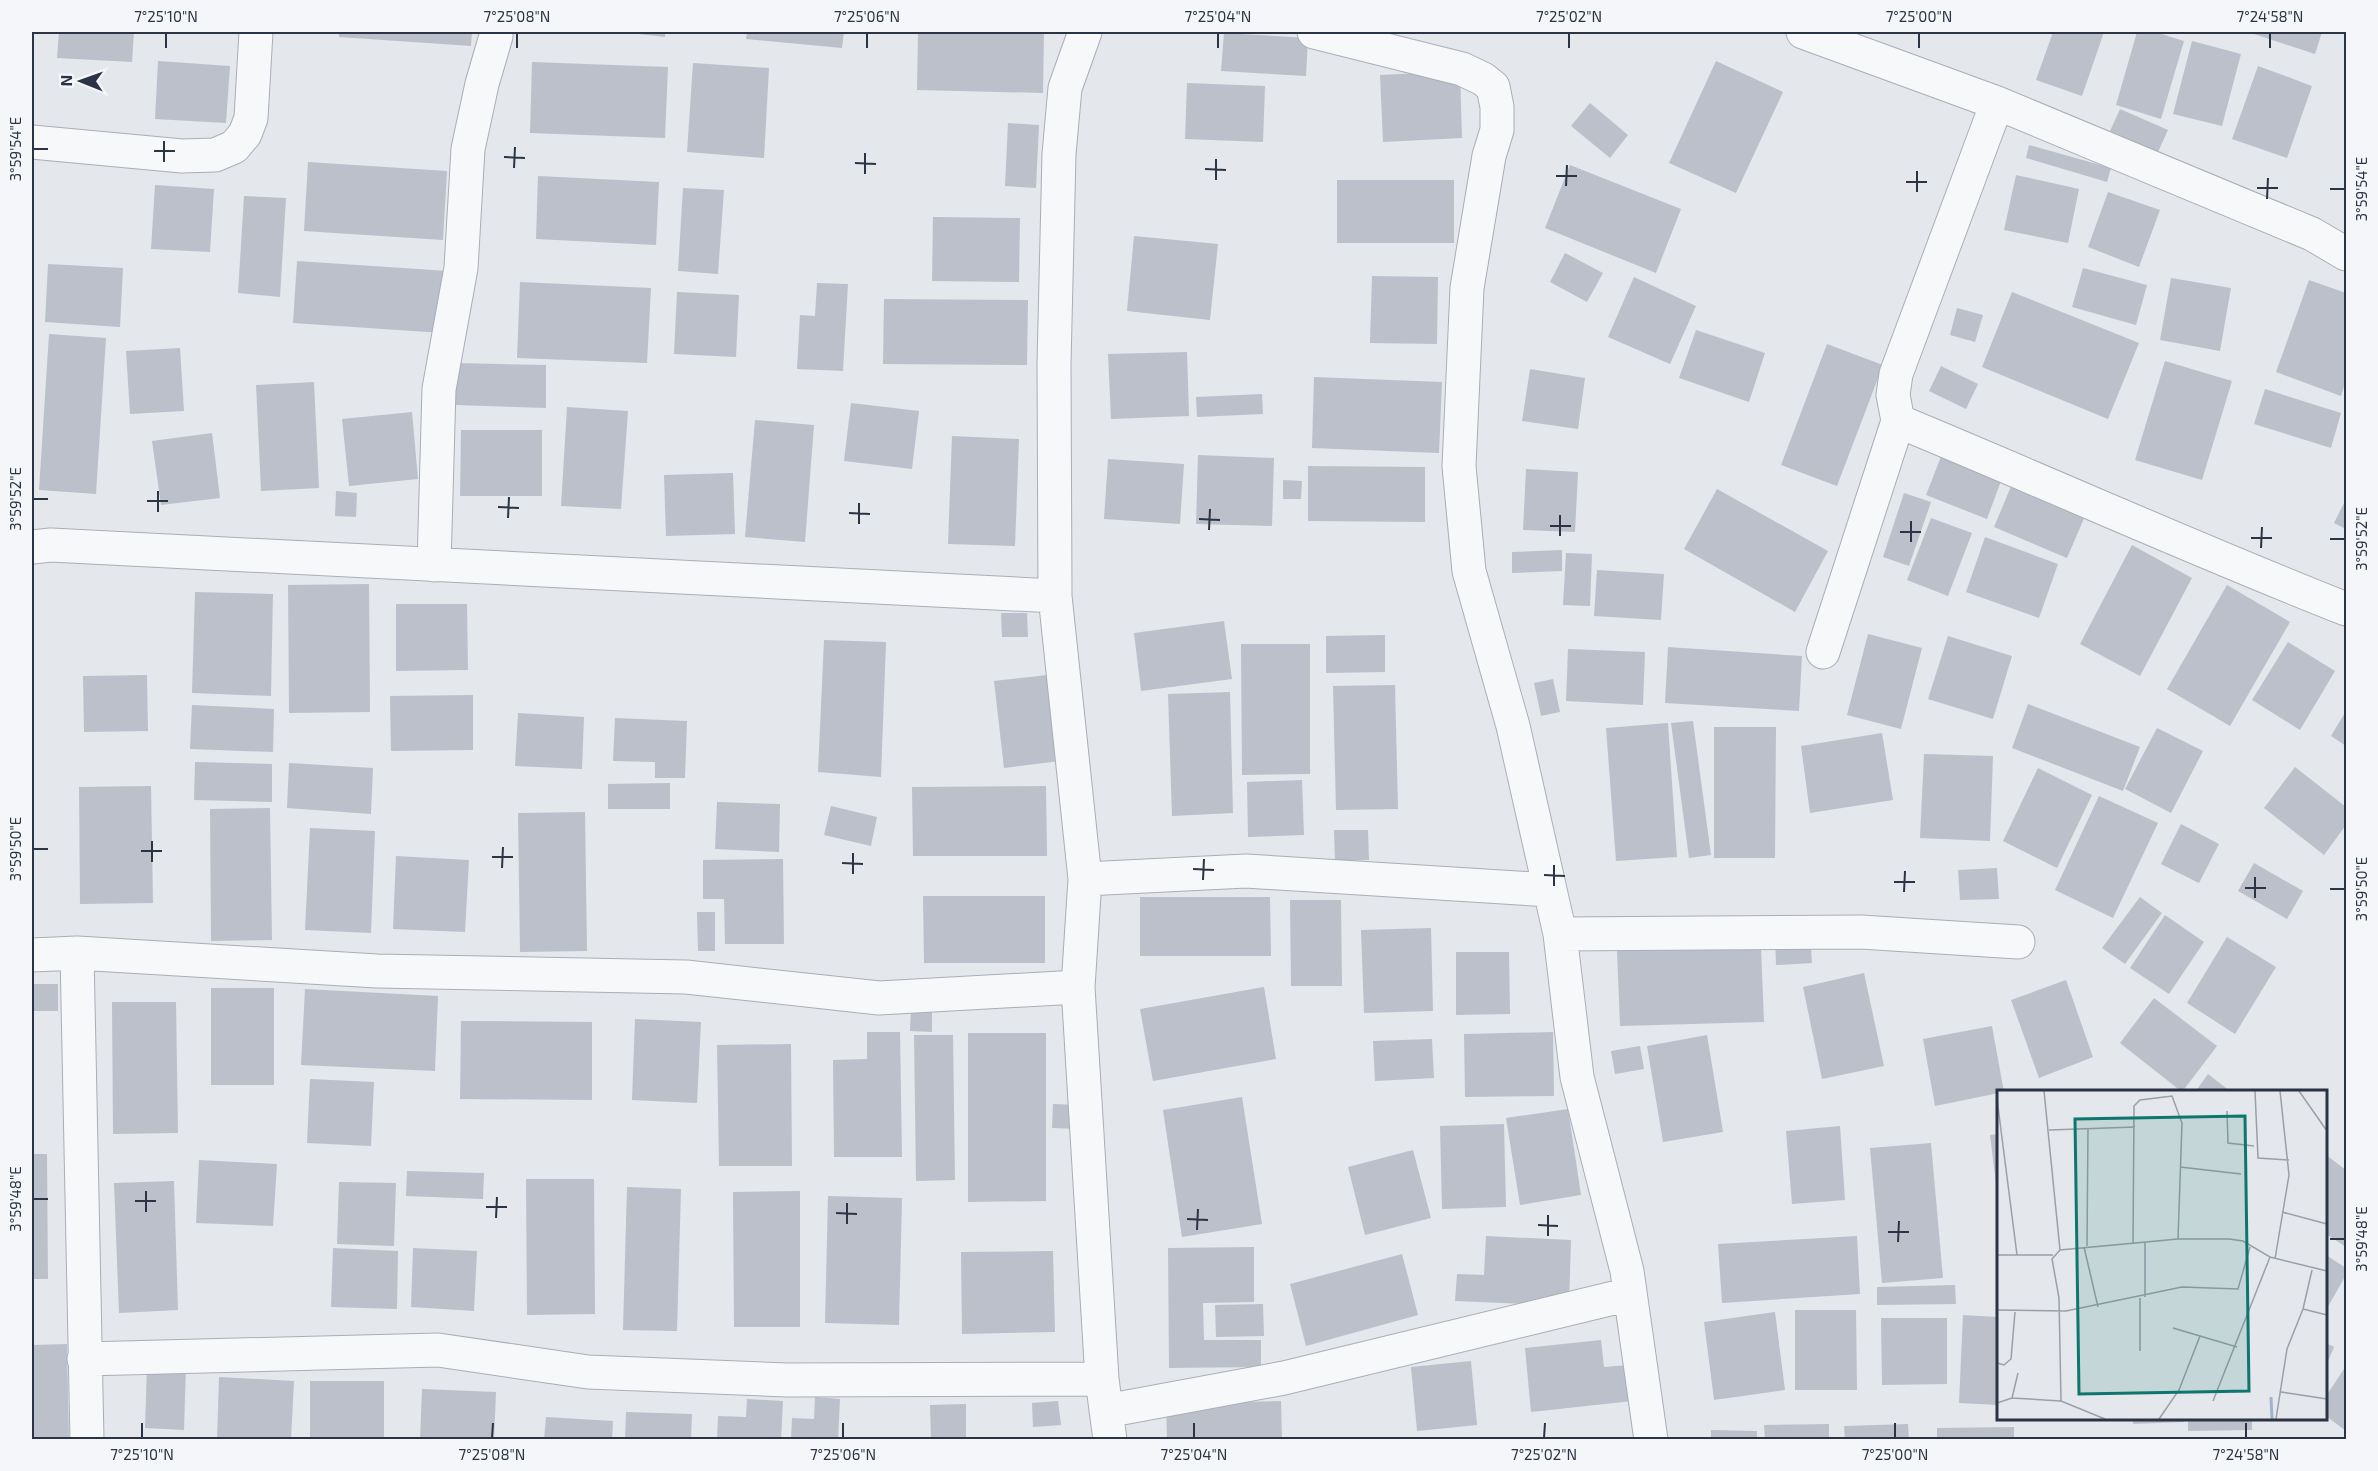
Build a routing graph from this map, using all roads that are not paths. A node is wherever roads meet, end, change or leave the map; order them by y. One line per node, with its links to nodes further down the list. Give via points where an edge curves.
1 (256, 32): 7 (street, via 251,118 234,147 215,155 182,156)
2 (1085, 32): 12 (street, via 1065,88 1059,154 1054,364)
3 (1314, 32): 16 (street, via 1462,69 1493,87 1497,130 1489,156 1467,288 1459,466 1469,571 1513,726)
4 (1803, 32): 6 (street)
5 (496, 36): 11 (street, via 468,149 461,268 439,389)
6 (1997, 104): 8 (street, via 2312,234); 9 (street, via 1896,374 1893,395)
7 (32, 142)
8 (2346, 254)
9 (1898, 421): 13 (street, via 2216,558); 14 (street)
10 (32, 548): 11 (street, via 51,545)
11 (434, 564): 12 (street)
12 (1055, 596): 15 (street)
13 (2346, 609)
14 (1823, 652)
15 (1085, 879): 16 (street, via 1246,871); 21 (street)
16 (1550, 890): 17 (street)
17 (1560, 934): 18 (street, via 1861,932); 22 (street, via 1577,1077)
18 (2018, 942)
19 (76, 953): 20 (street); 21 (street, via 377,970 686,977 879,998); 23 (street)
20 (32, 955)
21 (1078, 987): 24 (street)
22 (1630, 1294): 24 (street, via 1284,1378); 26 (street)
23 (84, 1359): 24 (street, via 438,1350 600,1372 787,1380); 25 (street)
24 (1106, 1410)
25 (87, 1440)
26 (1651, 1440)

